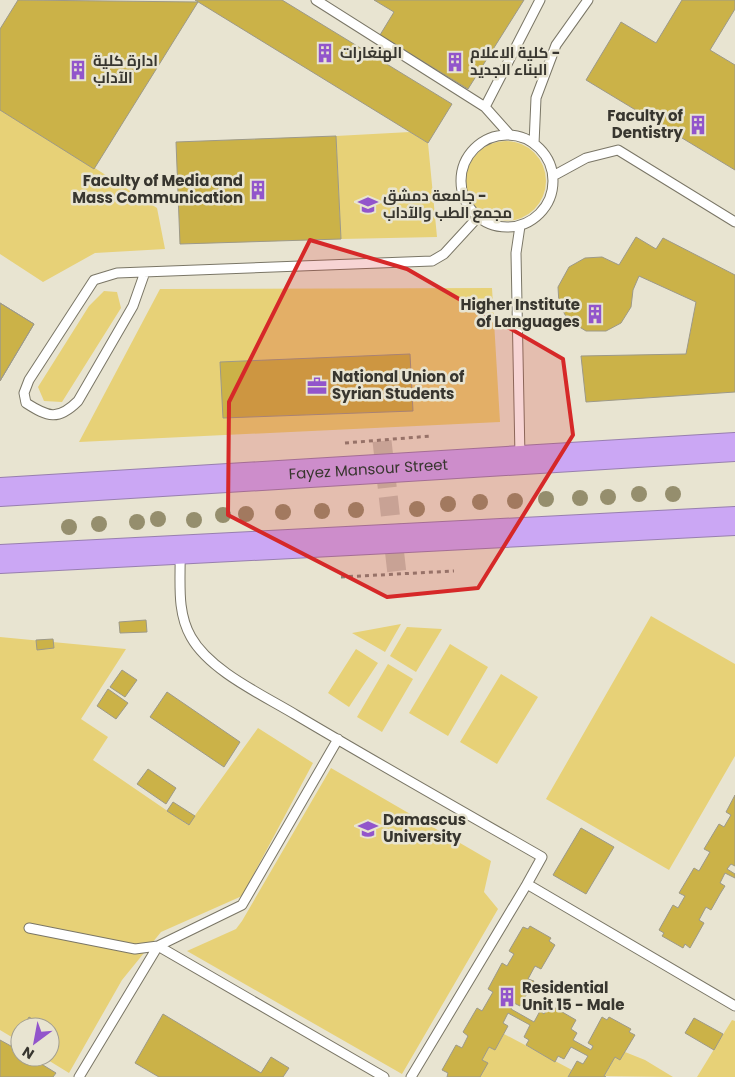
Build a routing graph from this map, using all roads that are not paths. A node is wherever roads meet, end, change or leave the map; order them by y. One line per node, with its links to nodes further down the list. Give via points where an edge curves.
1 (316, 0): 4 (lane)
2 (540, 0): 4 (lane)
3 (588, 0): 6 (lane, via 556,45 536,98)
4 (485, 107): 5 (lane)
5 (510, 135): 6 (lane); 8 (lane, via 495,136 482,142 464,164 460,178 462,193)
6 (534, 144): 7 (lane, via 550,164)
7 (553, 176): 9 (lane, via 586,158 618,150); 10 (lane, via 552,192 546,207 535,219)
8 (478, 217): 10 (lane, via 491,225); 11 (lane, via 444,254 432,261)
9 (735, 222)
10 (520, 226): 13 (lane, via 516,252)
11 (145, 272): 11 (lane, via 117,272 94,280 29,380 24,393 26,403 54,416 67,412 78,401 133,306)
12 (735, 447): 13 (highway, Fayez Mansour Street)
13 (520, 460): 14 (highway, Fayez Mansour Street)
14 (0, 492)
15 (735, 521): 16 (highway)
16 (180, 550): 17 (highway); 18 (lane, via 181,616 191,638 207,658)
17 (0, 559)
18 (338, 739): 19 (lane, via 542,857); 21 (lane, via 242,905)
19 (527, 884): 22 (lane); 25 (lane)
20 (29, 928): 21 (lane, via 135,949)
21 (158, 946): 23 (lane); 24 (lane)
22 (735, 1006)
23 (79, 1077)
24 (384, 1077)
25 (411, 1077)

